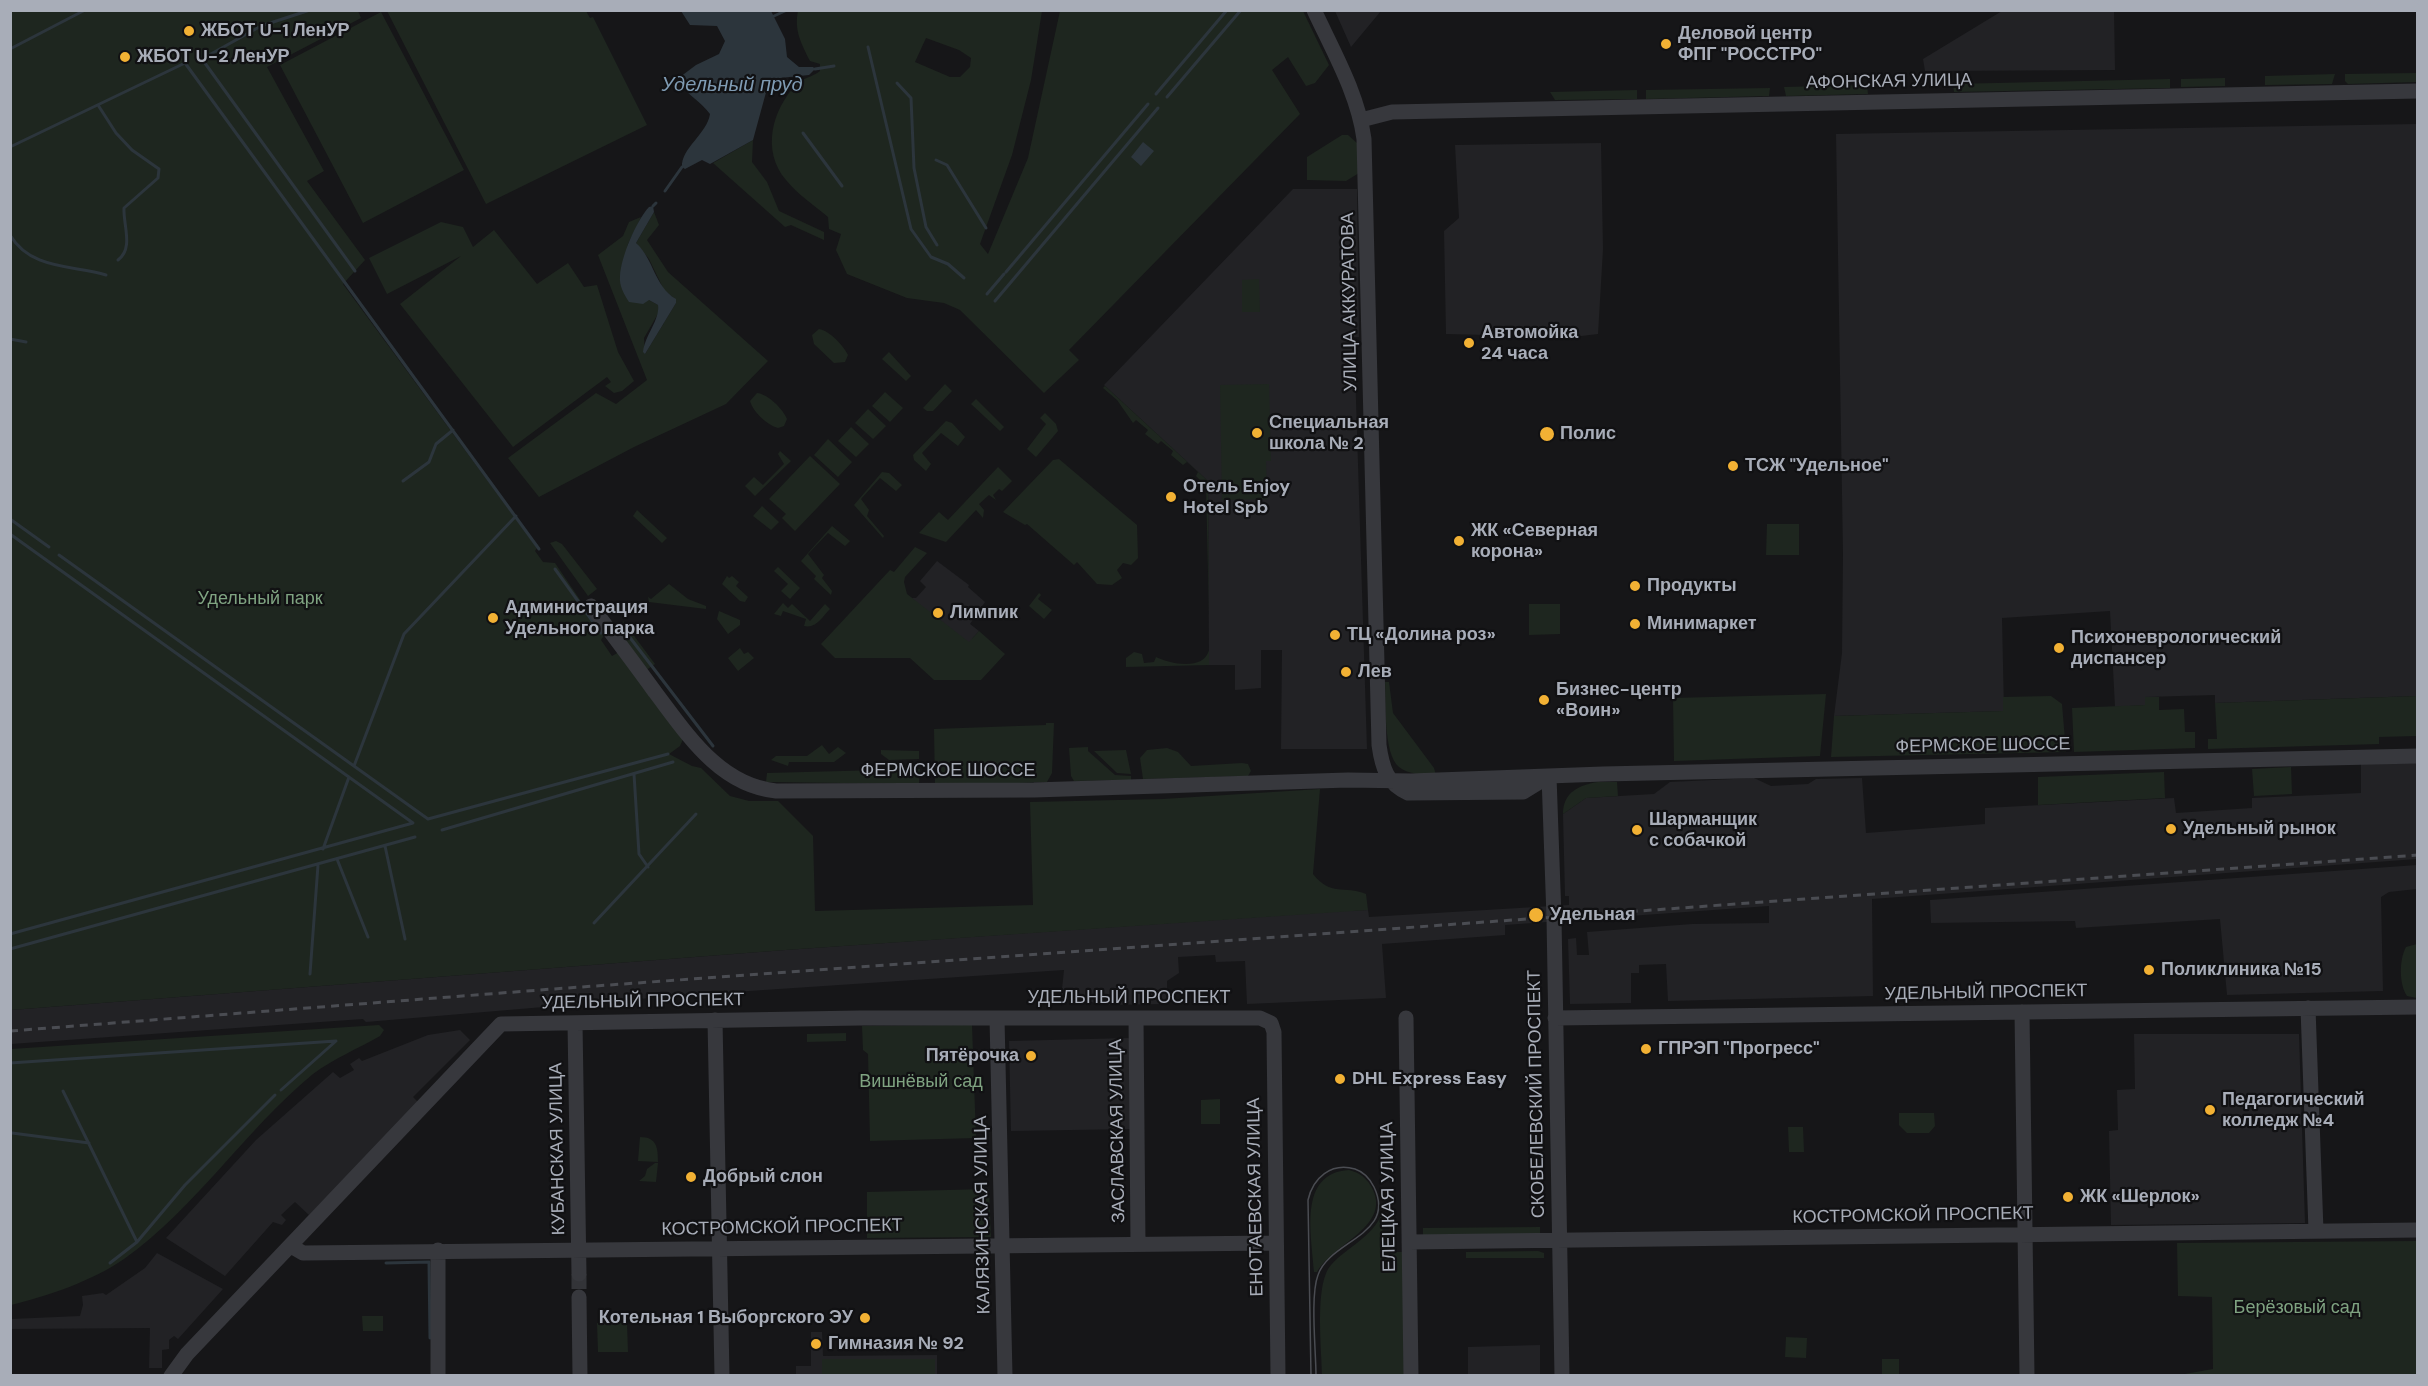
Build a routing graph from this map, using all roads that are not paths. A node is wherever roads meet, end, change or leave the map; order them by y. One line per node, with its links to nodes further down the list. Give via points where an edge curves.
1 (1314, 10): 3 (street, УЛИЦА АККУРАТОВА)
2 (2418, 91): 3 (street, АФОНСКАЯ УЛИЦА, via 1401,112)
3 (1361, 120): 7 (street, УЛИЦА АККУРАТОВА, via 1367,184 1379,745 1384,771)
4 (591, 606): 7 (street, ФЕРМСКОЕ ШОССЕ, via 697,747 738,780 763,790 1034,790)
5 (2418, 756): 6 (street, ФЕРМСКОЕ ШОССЕ)
6 (1549, 776): 7 (street, ФЕРМСКОЕ ШОССЕ); 8 (street, ФЕРМСКОЕ ШОССЕ); 9 (street, СКОБЕЛЕВСКИЙ ПРОСПЕКТ)
7 (1390, 780): 8 (street, ФЕРМСКОЕ ШОССЕ, via 1408,793)
8 (1522, 792): 9 (street, via 1539,798)
9 (1550, 812): 16 (street, СКОБЕЛЕВСКИЙ ПРОСПЕКТ)
10 (2418, 1007): 11 (street, УДЕЛЬНЫЙ ПРОСПЕКТ)
11 (2308, 1008): 12 (street, УДЕЛЬНЫЙ ПРОСПЕКТ); 21 (street)
12 (2022, 1012): 16 (street, УДЕЛЬНЫЙ ПРОСПЕКТ); 22 (street)
13 (997, 1018): 14 (street, УДЕЛЬНЫЙ ПРОСПЕКТ); 17 (street, УДЕЛЬНЫЙ ПРОСПЕКТ); 28 (street, КАЛЯЗИНСКАЯ УЛИЦА)
14 (1136, 1018): 18 (street, УДЕЛЬНЫЙ ПРОСПЕКТ); 26 (street, ЗАСЛАВСКАЯ УЛИЦА)
15 (1406, 1018): 24 (street, ЕЛЕЦКАЯ УЛИЦА)
16 (1555, 1018): 23 (street, СКОБЕЛЕВСКИЙ ПРОСПЕКТ)
17 (715, 1020): 19 (street, УДЕЛЬНЫЙ ПРОСПЕКТ); 31 (street)
18 (1268, 1020): 25 (street, ЕНОТАЕВСКАЯ УЛИЦА, via 1274,1032)
19 (575, 1023): 27 (street, УДЕЛЬНЫЙ ПРОСПЕКТ, via 499,1025); 29 (street, КУБАНСКАЯ УЛИЦА)
20 (2418, 1230): 21 (street, КОСТРОМСКОЙ ПРОСПЕКТ)
21 (2316, 1231): 22 (street, КОСТРОМСКОЙ ПРОСПЕКТ)
22 (2025, 1234): 23 (street, КОСТРОМСКОЙ ПРОСПЕКТ); 42 (street)
23 (1559, 1240): 24 (street, КОСТРОМСКОЙ ПРОСПЕКТ); 41 (street, СКОБЕЛЕВСКИЙ ПРОСПЕКТ)
24 (1409, 1242): 40 (street, ЕЛЕЦКАЯ УЛИЦА)
25 (1276, 1243): 26 (street, КОСТРОМСКОЙ ПРОСПЕКТ); 39 (street, ЕНОТАЕВСКАЯ УЛИЦА)
26 (1138, 1244): 28 (street, КОСТРОМСКОЙ ПРОСПЕКТ)
27 (291, 1246): 30 (street, КОСТРОМСКОЙ ПРОСПЕКТ, via 303,1253); 34 (street, УДЕЛЬНЫЙ ПРОСПЕКТ, via 187,1354)
28 (1003, 1246): 31 (street, КОСТРОМСКОЙ ПРОСПЕКТ); 38 (street, КАЛЯЗИНСКАЯ УЛИЦА)
29 (579, 1249): 30 (street, КОСТРОМСКОЙ ПРОСПЕКТ); 31 (street, КОСТРОМСКОЙ ПРОСПЕКТ); 32 (street, КУБАНСКАЯ УЛИЦА)
30 (438, 1250): 35 (street)
31 (720, 1250): 37 (street)
32 (579, 1274)
33 (579, 1297): 36 (street)
34 (171, 1376)
35 (438, 1376)
36 (580, 1376)
37 (722, 1376)
38 (1005, 1376)
39 (1278, 1376)
40 (1411, 1376)
41 (1562, 1376)
42 (2027, 1376)

